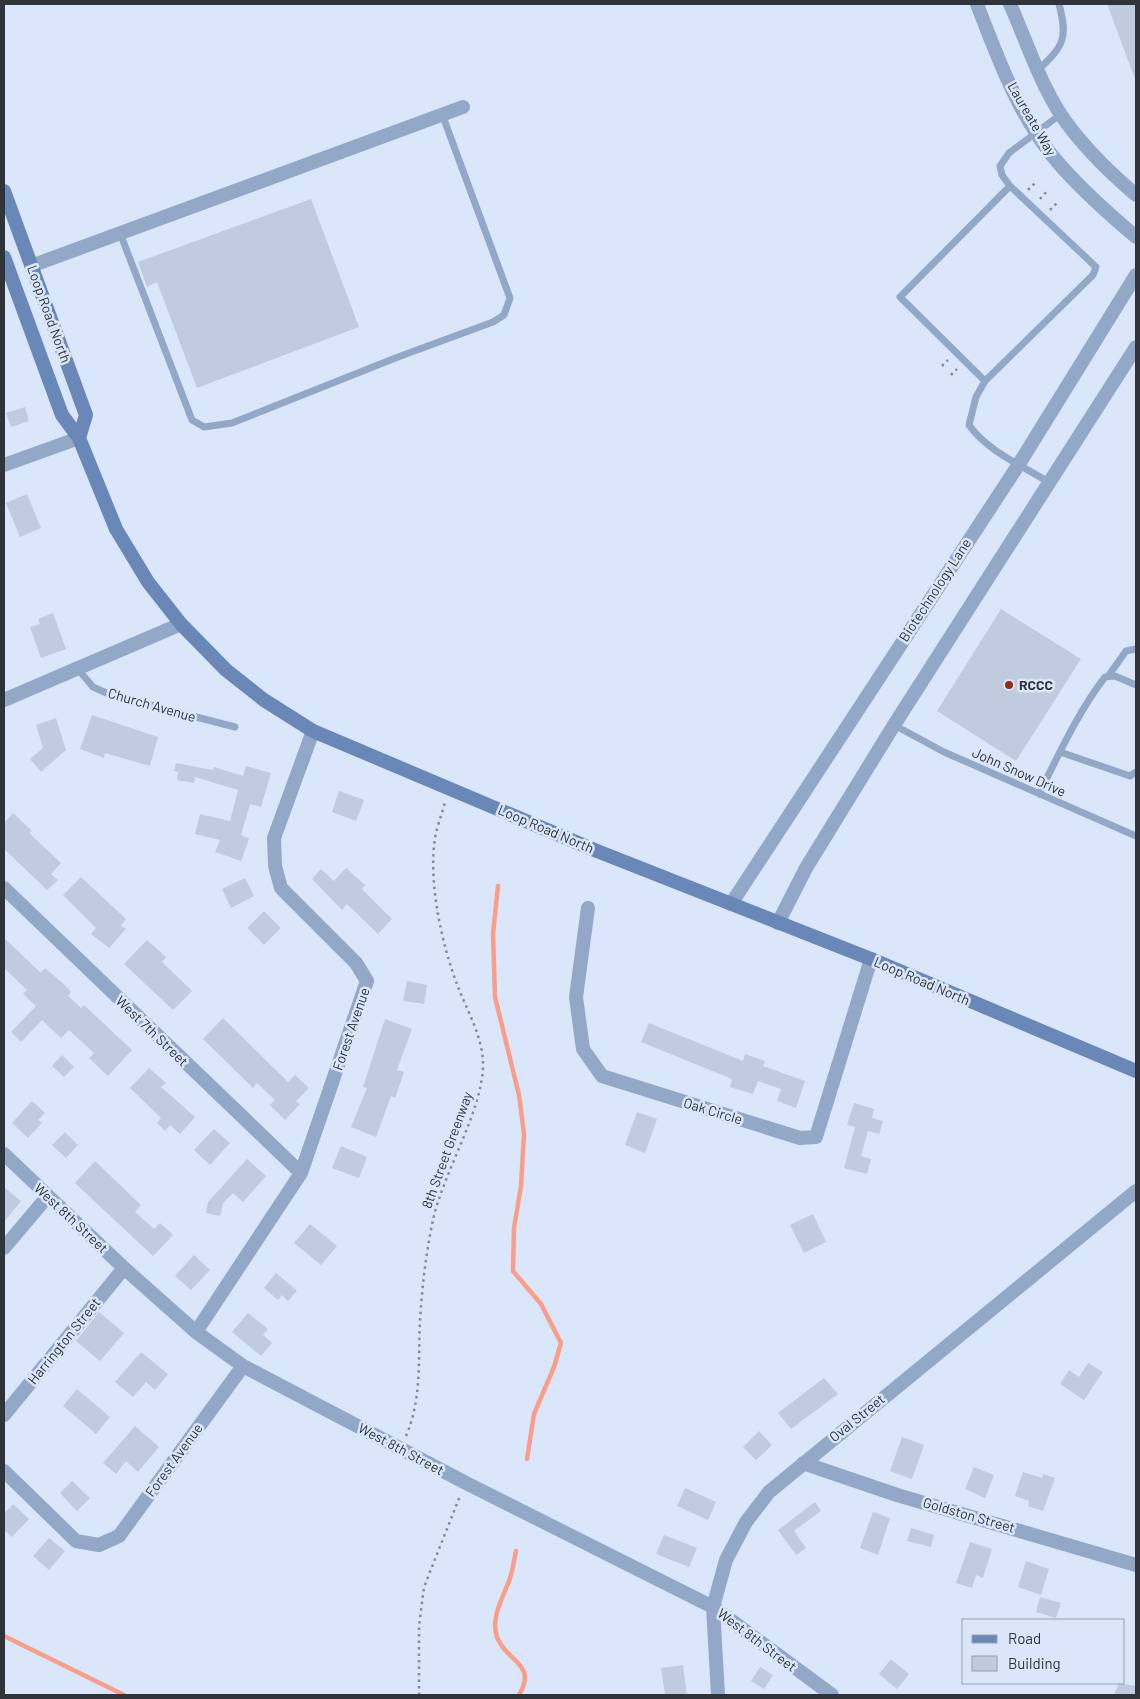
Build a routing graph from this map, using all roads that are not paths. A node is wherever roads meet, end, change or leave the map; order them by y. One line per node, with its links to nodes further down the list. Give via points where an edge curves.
1 (977, 4): 8 (street, Laureate Way, via 994,48)
2 (1010, 4): 4 (street, Laureate Way)
3 (1059, 4): 4 (lane, via 1065,26 1064,39 1058,51)
4 (1038, 70): 7 (street, Laureate Way)
5 (462, 106): 6 (street)
6 (442, 114): 12 (street); 12 (lane, via 510,298 504,315 232,423 204,427 192,420)
7 (1061, 114): 8 (lane); 11 (street, Laureate Way, via 1098,161)
8 (1036, 132): 9 (lane, via 1009,153 1000,166); 13 (street, Laureate Way, via 1060,165)
9 (1010, 186): 18 (lane, via 900,297); 18 (lane, via 1096,267 1094,275)
10 (4, 191): 15 (main road, Loop Road North)
11 (1136, 196)
12 (120, 233): 15 (street)
13 (1136, 236)
14 (4, 257): 19 (main road, Loop Road North, via 62,415)
15 (31, 266): 19 (main road, Loop Road North, via 86,415)
16 (1136, 275): 20 (street, Biotechnology Lane)
17 (1136, 347): 22 (street)
18 (985, 381): 20 (lane, via 976,397 969,425 989,445)
19 (79, 438): 21 (street); 23 (main road, Loop Road North, via 116,529 148,582)
20 (1019, 464): 22 (lane); 37 (street, Biotechnology Lane)
21 (4, 465)
22 (1050, 483): 29 (street)
23 (180, 624): 25 (street); 31 (main road, Loop Road North, via 226,670)
24 (1136, 649): 26 (lane, via 1126,650)
25 (77, 668): 28 (street); 30 (lane, Church Avenue, via 93,687 110,695)
26 (1109, 675): 27 (lane); 32 (lane, via 1090,699)
27 (1136, 685)
28 (4, 700)
29 (894, 725): 34 (lane, John Snow Drive, via 944,752); 39 (street, via 806,868)
30 (234, 727)
31 (313, 731): 37 (main road, Loop Road North, via 597,851); 43 (street, Forest Avenue, via 274,838 275,866 281,888 356,963 368,982)
32 (1060, 752): 33 (lane, via 1130,776); 34 (lane)
33 (1136, 772)
34 (1039, 794): 35 (lane, John Snow Drive)
35 (1136, 836)
36 (4, 888): 43 (street, West 7th Street)
37 (732, 904): 39 (main road, Loop Road North)
38 (588, 908): 40 (street, Oak Circle, via 576,997 583,1050 602,1076 800,1138 816,1137)
39 (778, 923): 40 (main road, Loop Road North)
40 (870, 959): 41 (main road, Loop Road North)
41 (1136, 1071)
42 (4, 1154): 45 (street, West 8th Street)
43 (301, 1173): 48 (street, Forest Avenue)
44 (1136, 1190): 51 (street, Oval Street)
45 (48, 1197): 46 (street); 47 (street, West 8th Street)
46 (4, 1248)
47 (124, 1268): 48 (street, West 8th Street); 50 (street, Harrington Street)
48 (196, 1332): 49 (street, West 8th Street)
49 (243, 1366): 52 (street, Forest Avenue, via 119,1536 99,1545 76,1541); 54 (street, West 8th Street)
50 (4, 1415)
51 (803, 1463): 53 (street, Goldston Street, via 897,1495); 54 (street, Oval Street, via 769,1492 746,1522 726,1560)
52 (4, 1471)
53 (1136, 1565)
54 (713, 1607): 55 (street, Oval Street); 56 (street, West 8th Street)
55 (718, 1695)
56 (832, 1695)

